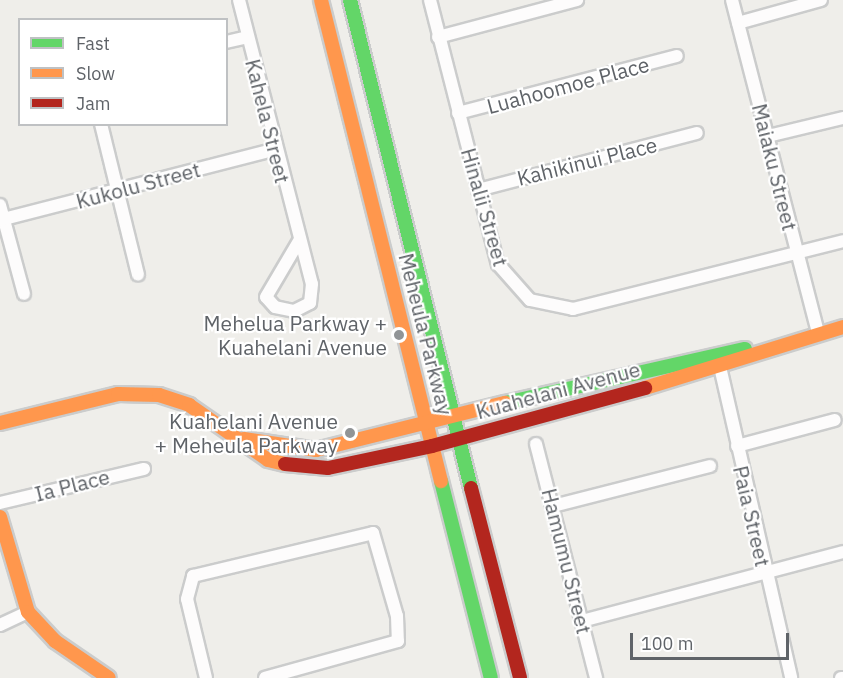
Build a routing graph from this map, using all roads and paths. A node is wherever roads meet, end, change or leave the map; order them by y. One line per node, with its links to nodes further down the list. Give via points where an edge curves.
1 (239, 0): 9 (street, Kahela Street)
2 (321, 0): 34 (street, Meheula Parkway)
3 (350, 0): 31 (street, Meheula Parkway)
4 (430, 0): 10 (street, Hinalii Street)
5 (577, 0): 10 (street)
6 (732, 0): 8 (street, Maiaku Street)
7 (821, 0): 8 (street)
8 (738, 23): 17 (street, Maiaku Street)
9 (247, 37): 11 (street); 18 (street, Kahela Street)
10 (438, 37): 13 (street, Hinalii Street)
11 (228, 42)
12 (677, 56): 13 (street, Luahoomoe Place)
13 (458, 113): 19 (street, Hinalii Street)
14 (843, 118): 17 (street)
15 (102, 126): 20 (street)
16 (696, 133): 19 (street, Kahikinui Place)
17 (768, 136): 25 (street, Maiaku Street)
18 (276, 149): 20 (street, Kukolu Street); 23 (street, Kahela Street)
19 (478, 190): 25 (street, Hinalii Street, via 506,278 530,300 548,308 594,305)
20 (118, 191): 22 (street, Kukolu Street); 26 (street)
21 (0, 206): 22 (street)
22 (2, 220): 27 (street)
23 (299, 241): 23 (street, Kahela Street, via 266,297 275,307 304,310 312,295)
24 (843, 241): 25 (street, Hinalii Street)
25 (797, 253): 29 (street, Maiaku Street)
26 (138, 275)
27 (24, 294)
28 (843, 327): 29 (street, Kuahelani Avenue)
29 (818, 333): 30 (street, Kuahelani Avenue)
30 (719, 360): 31 (street, Kuahelani Avenue); 36 (street, Kuahelani Avenue); 39 (street, Paia Street)
31 (452, 419): 34 (street, Kuahelani Avenue); 36 (street, Meheula Parkway)
32 (835, 420): 39 (street)
33 (0, 423): 35 (street, Kuahelani Avenue, via 118,394 159,394 189,405)
34 (427, 424): 35 (street, Kuahelani Avenue, via 316,450); 38 (street, Meheula Parkway)
35 (240, 438): 38 (street, Kuahelani Avenue, via 268,460 306,469)
36 (458, 439): 38 (street, Kuahelani Avenue); 54 (street, Meheula Parkway)
37 (536, 444): 43 (street, Hamumu Street)
38 (432, 446): 53 (street, Meheula Parkway)
39 (736, 446): 46 (street, Paia Street)
40 (710, 466): 43 (street)
41 (144, 469): 42 (street, Ia Place)
42 (0, 503)
43 (553, 506): 48 (street, Hamumu Street)
44 (0, 517): 47 (street)
45 (843, 552): 46 (street)
46 (765, 573): 48 (street); 56 (street, Paia Street)
47 (28, 612): 49 (street); 50 (street, via 55,641)
48 (582, 621): 55 (street, Hamumu Street)
49 (0, 625)
50 (109, 678)
51 (206, 678): 52 (street, via 187,598 193,576 373,533 397,616 398,641)
52 (265, 678)
53 (491, 678)
54 (520, 678)
55 (596, 678)
56 (791, 678)

